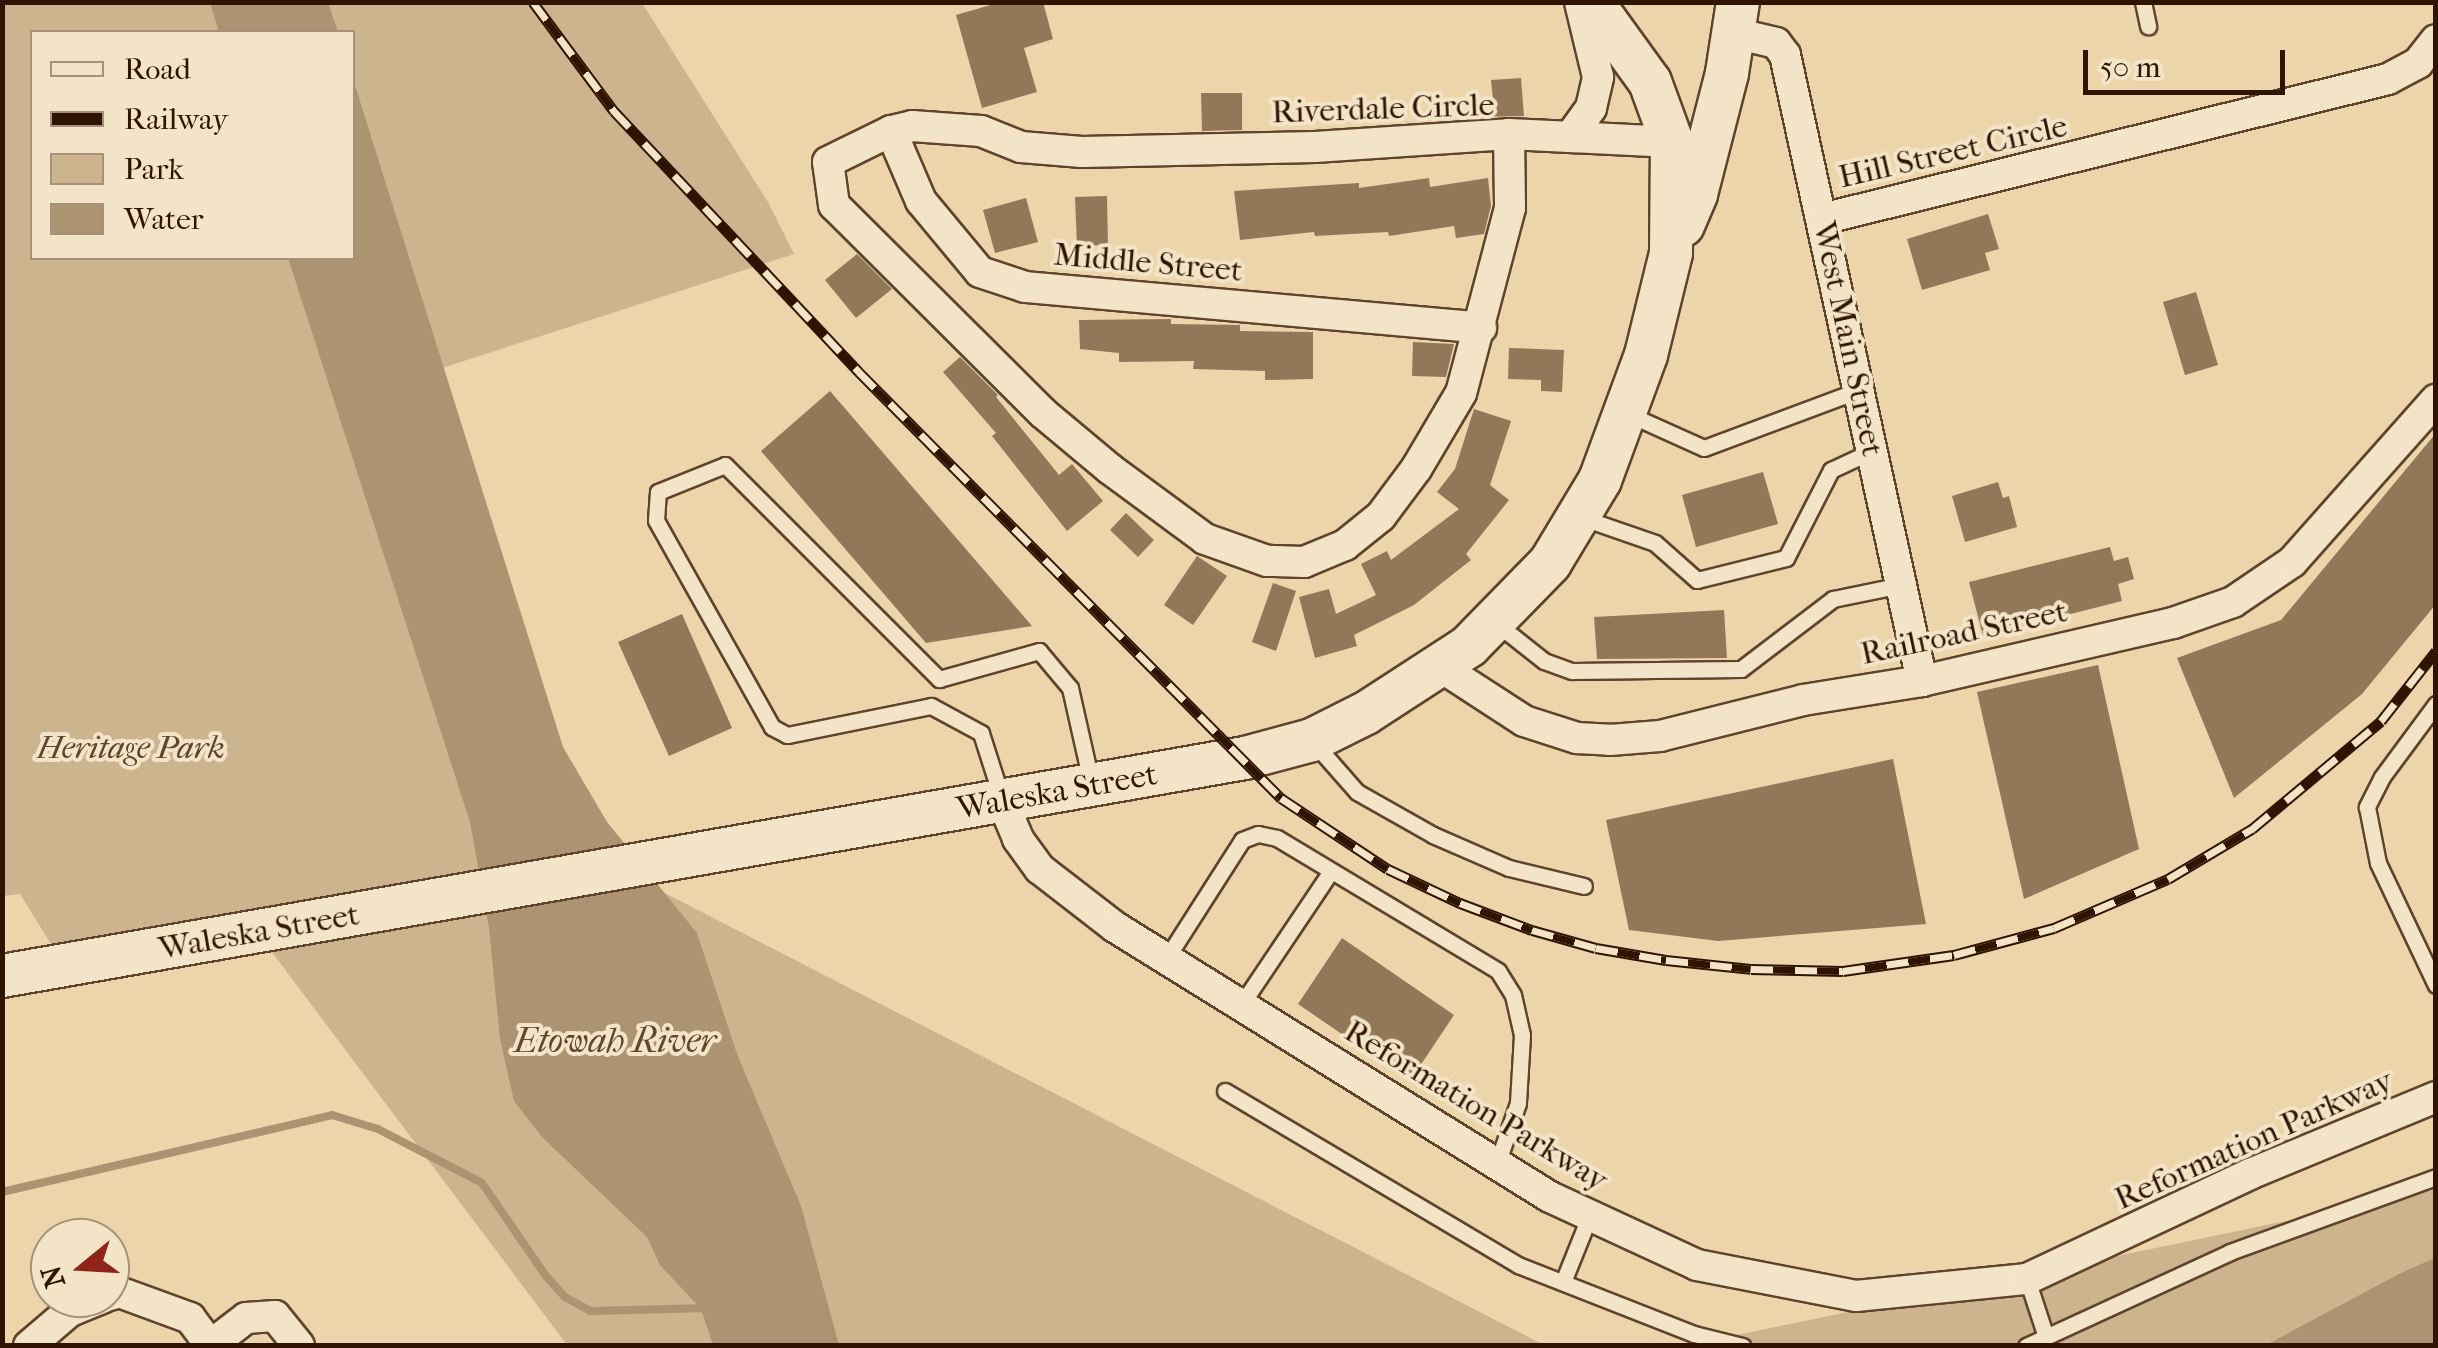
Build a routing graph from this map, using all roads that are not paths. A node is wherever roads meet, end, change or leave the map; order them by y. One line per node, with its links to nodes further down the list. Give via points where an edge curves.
1 (1580, 2): 9 (street, via 1598,77 1591,108)
2 (1592, 2): 10 (main road, Waleska Street, via 1650,82)
3 (2143, 2): 5 (lane)
4 (1736, 18): 11 (street, West Main Street, via 1785,55); 12 (main road, West Main Street, via 1696,194)
5 (2148, 26)
6 (2436, 40): 11 (street, Hill Street Circle, via 2418,62 2388,78)
7 (890, 131): 8 (street, Riverdale Circle, via 981,131 1020,147 1082,152); 13 (street, Middle Street, via 922,201 980,272 1025,287); 13 (street, Riverdale Circle, via 828,162 834,205 1043,413 1110,469 1205,540 1267,561 1304,562 1344,545 1380,516 1461,393)
8 (1509, 134): 9 (street); 13 (street, Riverdale Circle, via 1510,208)
9 (1570, 136): 10 (street)
10 (1672, 142): 12 (main road, Waleska Street)
11 (1822, 219): 14 (street, West Main Street)
12 (1670, 253): 16 (main road, Waleska Street)
13 (1480, 328)
14 (1860, 390): 16 (lane, via 1704,448); 17 (street, West Main Street)
15 (2436, 400): 23 (street, Railroad Street, via 2313,543 2232,602 2172,623)
16 (1626, 413): 18 (main road, Waleska Street)
17 (1872, 451): 18 (lane, via 1831,470 1786,558 1697,580 1655,543); 19 (street, West Main Street)
18 (1579, 516): 20 (main road, Waleska Street, via 1550,563)
19 (1901, 585): 20 (lane, via 1833,599 1742,670 1572,671 1544,661); 23 (street, West Main Street)
20 (1495, 623): 21 (main road, Waleska Street)
21 (1440, 667): 23 (street, Railroad Street, via 1524,722 1610,740 1660,736 1802,700); 26 (main road, Waleska Street)
22 (939, 679): 25 (lane); 25 (lane, via 726,465 658,492 656,520 772,727 787,735); 27 (lane, via 1038,651 1070,688)
23 (1922, 681)
24 (2436, 704): 33 (lane, via 2367,807 2378,863)
25 (931, 706): 28 (lane, via 981,733)
26 (1312, 740): 27 (main road, Waleska Street); 30 (lane, via 1356,792 1433,835 1509,868)
27 (1092, 786): 28 (main road, Waleska Street)
28 (1002, 802): 31 (street, Reformation Parkway, via 1040,869); 32 (main road, Waleska Street)
29 (1332, 871): 31 (lane, via 1277,838 1258,834 1242,840); 34 (lane); 37 (lane, via 1498,971 1514,996 1522,1034 1518,1103)
30 (1584, 886)
31 (1166, 959): 34 (street, Reformation Parkway)
32 (2, 976)
33 (2436, 985)
34 (1240, 1005): 37 (street, Reformation Parkway)
35 (1225, 1091): 41 (lane, via 1518,1265)
36 (2436, 1096): 40 (street, Reformation Parkway)
37 (1497, 1164): 39 (street, Reformation Parkway)
38 (2436, 1177): 44 (lane, via 2230,1252)
39 (1590, 1216): 40 (street, Reformation Parkway, via 1697,1266 1856,1296); 41 (lane)
40 (2027, 1279): 44 (lane)
41 (1563, 1282): 48 (lane, via 1694,1334)
42 (130, 1296): 45 (street, via 190,1318)
43 (62, 1318): 46 (street)
44 (2046, 1337): 49 (lane)
45 (211, 1345): 47 (street, via 246,1318 275,1316)
46 (29, 1346)
47 (300, 1346)
48 (1744, 1346)
49 (2026, 1346)

